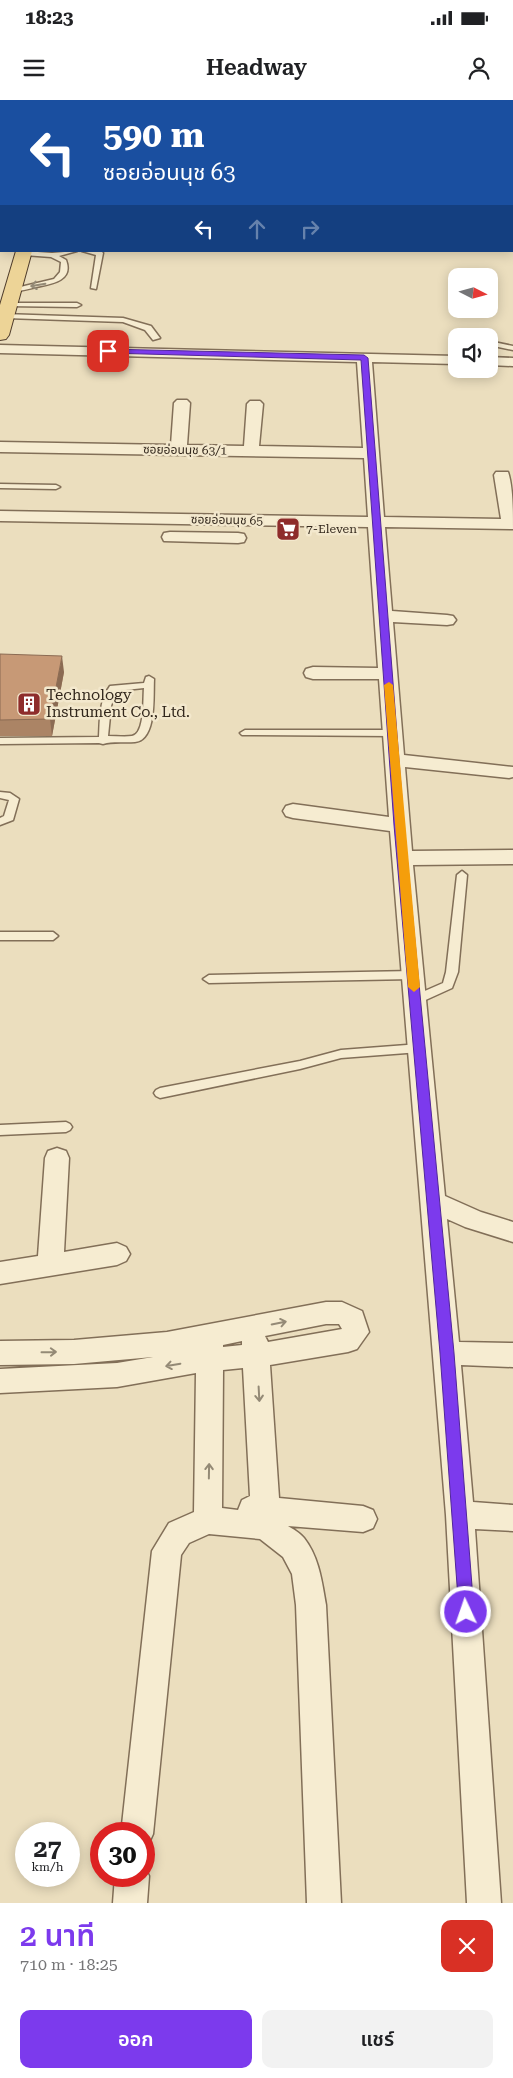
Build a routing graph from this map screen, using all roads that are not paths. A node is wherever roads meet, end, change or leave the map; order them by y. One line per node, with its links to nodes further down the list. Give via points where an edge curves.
1 (335, 100): 2 (street)
2 (346, 100)
3 (24, 252): 6 (lane); 8 (main road)
4 (68, 252): 6 (lane)
5 (92, 252): 7 (lane, via 100,253)
6 (52, 255): 8 (lane, one-way to 8, via 64,261 60,278 43,284)
7 (94, 288)
8 (10, 304): 9 (lane); 10 (main road); 11 (lane, via 123,320 142,325)
9 (77, 305)
10 (0, 335)
11 (156, 338)
12 (498, 345): 13 (lane)
13 (513, 348)
14 (0, 349): 15 (street)
15 (364, 358): 16 (street); 24 (street)
16 (448, 360)
17 (498, 361): 18 (street)
18 (513, 362)
19 (182, 403): 22 (street)
20 (255, 404): 23 (street)
21 (0, 447): 22 (street, ซอยอ่อนนุช 63/1)
22 (179, 449): 23 (street, ซอยอ่อนนุช 63/1)
23 (251, 451): 24 (street, ซอยอ่อนนุช 63/1)
24 (370, 453): 30 (street)
25 (502, 475): 31 (street)
26 (0, 486): 27 (lane)
27 (56, 487)
28 (0, 516): 29 (street, ซอยอ่อนนุช 65)
29 (202, 519): 30 (street, ซอยอ่อนนุช 65); 33 (street)
30 (376, 522): 31 (street, ซอยอ่อนนุช 65); 35 (street)
31 (512, 524)
32 (170, 538): 33 (street)
33 (201, 538): 34 (street)
34 (238, 538)
35 (384, 616): 36 (street); 38 (street)
36 (447, 620)
37 (313, 672): 38 (street)
38 (388, 674): 39 (street)
39 (392, 732): 40 (lane); 43 (street)
40 (245, 733)
41 (0, 741): 42 (lane)
42 (103, 741): 42 (lane, via 136,740 142,735 146,728 149,682 113,688 107,706)
43 (394, 760): 44 (street); 48 (street)
44 (509, 772)
45 (0, 795): 47 (lane, via 14,799 10,818)
46 (293, 811): 48 (street)
47 (0, 822)
48 (399, 825): 50 (street)
49 (513, 857): 50 (street)
50 (402, 858): 54 (street)
51 (462, 875): 56 (lane, via 448,984)
52 (0, 936): 53 (lane)
53 (53, 936)
54 (413, 975): 55 (lane); 56 (street)
55 (209, 979)
56 (415, 1000): 57 (street)
57 (420, 1048): 58 (lane, via 341,1054); 62 (street)
58 (160, 1093)
59 (66, 1127): 60 (lane)
60 (0, 1130)
61 (57, 1158): 65 (street)
62 (434, 1202): 63 (street, via 474,1220); 70 (street)
63 (513, 1232)
64 (117, 1254): 65 (street)
65 (50, 1265): 66 (street)
66 (0, 1273)
67 (253, 1328): 68 (street); 72 (street); 72 (street, one-way to 72, via 326,1313 342,1313 353,1319 356,1332 348,1341)
68 (210, 1348): 69 (street, one-way to 68, via 74,1352 167,1344); 72 (street); 73 (street, one-way to 73, via 117,1375); 74 (street, one-way to 68)
69 (0, 1353)
70 (447, 1353): 71 (street); 75 (street)
71 (513, 1354)
72 (256, 1355): 76 (street, one-way to 76)
73 (0, 1381)
74 (209, 1512): 76 (street); 79 (street, via 179,1533 167,1551)
75 (460, 1516): 77 (street); 83 (street)
76 (266, 1518): 78 (street); 82 (street, via 293,1547 306,1572 311,1605)
77 (513, 1518)
78 (363, 1519)
79 (138, 1822)
80 (131, 1887): 81 (street)
81 (130, 1903)
82 (324, 1903)
83 (484, 1903)

